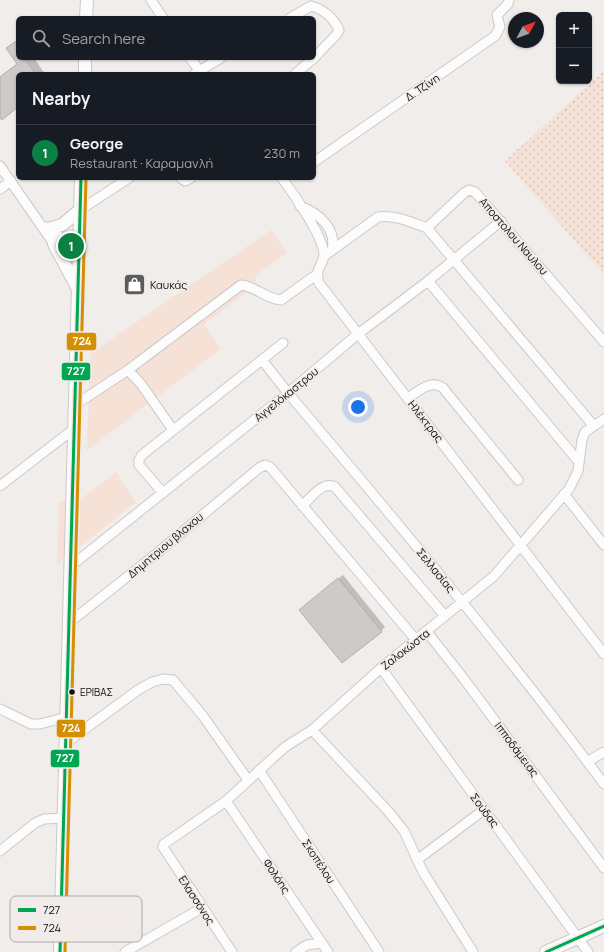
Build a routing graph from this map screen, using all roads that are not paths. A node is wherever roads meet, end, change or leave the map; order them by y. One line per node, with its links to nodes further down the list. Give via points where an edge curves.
1 (87, 0): 4 (main road)
2 (151, 0): 5 (street)
3 (509, 0): 16 (street, Δ. Τζίνη, via 497,15 500,27 495,36)
4 (86, 16)
5 (162, 16)
6 (294, 16): 7 (street, via 311,6 328,15 337,25 337,34)
7 (316, 56)
8 (85, 60): 12 (main road)
9 (191, 60): 13 (street)
10 (218, 60): 14 (street)
11 (312, 60): 15 (street)
12 (85, 72)
13 (197, 72)
14 (200, 72)
15 (297, 72)
16 (316, 161)
17 (0, 166): 21 (street)
18 (81, 180): 24 (main road)
19 (126, 180): 24 (street)
20 (287, 180): 23 (street)
21 (11, 181): 22 (street); 26 (street)
22 (0, 189)
23 (300, 206): 29 (street, via 317,214 331,230 334,240); 31 (street, via 322,242)
24 (80, 210): 26 (main road, via 62,226); 30 (main road)
25 (501, 221): 27 (street, Αποστολου Ναυλου, via 475,192 469,190); 32 (street, Αγγελόκαστρου); 37 (street, Αποστολου Ναυλου)
26 (44, 227): 28 (street); 30 (street)
27 (427, 228): 29 (street, via 408,221 378,217); 32 (street)
28 (54, 244): 30 (street, via 70,252); 35 (main road)
29 (332, 250): 31 (street)
30 (80, 251): 35 (main road)
31 (324, 256): 33 (street)
32 (454, 259): 34 (street, Αγγελόκαστρου); 45 (street)
33 (316, 275): 36 (street, Ηλέκτρας, via 319,283); 40 (street, via 281,300 274,300 246,285 241,285)
34 (428, 281): 36 (street, Αγγελόκαστρου); 48 (street)
35 (79, 291): 43 (main road)
36 (358, 334): 41 (street, Αγγελόκαστρου); 42 (street, Ηλέκτρας)
37 (604, 342)
38 (283, 343): 39 (street)
39 (262, 360): 41 (street, Σελλασίας); 47 (street)
40 (128, 370): 43 (street); 47 (street)
41 (288, 393): 51 (street, Αγγελόκαστρου); 57 (street, Σελλασίας)
42 (408, 398): 49 (street, via 431,384 438,384); 54 (street, Ηλέκτρας)
43 (75, 405): 46 (main road)
44 (604, 419): 45 (street, Ζαλοκώστα)
45 (593, 425): 48 (street, Ζαλοκώστα, via 585,432)
46 (75, 428): 50 (street); 56 (main road)
47 (173, 430): 51 (street, via 139,460 139,465)
48 (579, 462): 52 (street, Ζαλοκώστα, via 578,472 570,489)
49 (518, 480)
50 (0, 486)
51 (163, 493): 56 (street, Αγγελόκαστρου)
52 (564, 494): 54 (street, Ζαλοκώστα); 55 (street)
53 (302, 506): 58 (street, via 325,485 335,488); 59 (street, Δημητριου βλαχου, via 270,467 265,465); 61 (street)
54 (521, 544): 57 (street, Ζαλοκώστα, via 500,570); 62 (street, Ηλέκτρας)
55 (604, 544)
56 (71, 566): 59 (main road)
57 (462, 602): 58 (street, Ζαλοκώστα); 69 (street, Σελλασίας)
58 (445, 616): 60 (street, Ζαλοκώστα)
59 (70, 622): 65 (main road)
60 (427, 632): 61 (street, Ζαλοκώστα); 79 (street, Ιπποδάμειας)
61 (416, 640): 63 (street, Ζαλοκώστα)
62 (604, 654)
63 (381, 668): 66 (street, Ζαλοκώστα); 74 (street, Σούδας)
64 (0, 710): 65 (street, via 31,724)
65 (68, 718): 67 (main road)
66 (312, 730): 70 (street, Ζαλοκώστα, via 285,747); 78 (street, via 404,831)
67 (67, 742): 71 (street, via 138,690 152,682 173,680 203,716); 75 (main road)
68 (604, 752): 69 (street)
69 (587, 762): 72 (street, Σελλασίας)
70 (259, 770): 71 (street, Ζαλοκώστα); 91 (street, Σκοπέλου)
71 (248, 780): 73 (street, Ζαλοκώστα)
72 (604, 784)
73 (226, 801): 76 (street, Ζαλοκώστα, via 171,838); 85 (street, Φολόης)
74 (485, 809): 78 (street); 83 (street, Σούδας)
75 (65, 818): 77 (street, via 44,819 34,823); 80 (main road)
76 (163, 847): 81 (street, Ελασσόνος)
77 (0, 851)
78 (417, 860): 92 (street)
79 (604, 868)
80 (62, 896)
81 (202, 908): 87 (street); 88 (street, Ελασσόνος)
82 (604, 926): 83 (main road)
83 (578, 938): 93 (main road); 94 (street, Σούδας)
84 (60, 942): 86 (main road)
85 (322, 943): 89 (street, via 307,945); 90 (street, Φολόης)
86 (60, 952)
87 (125, 952)
88 (232, 952)
89 (296, 952)
90 (328, 952)
91 (379, 952)
92 (473, 952)
93 (546, 952)
94 (588, 952)

